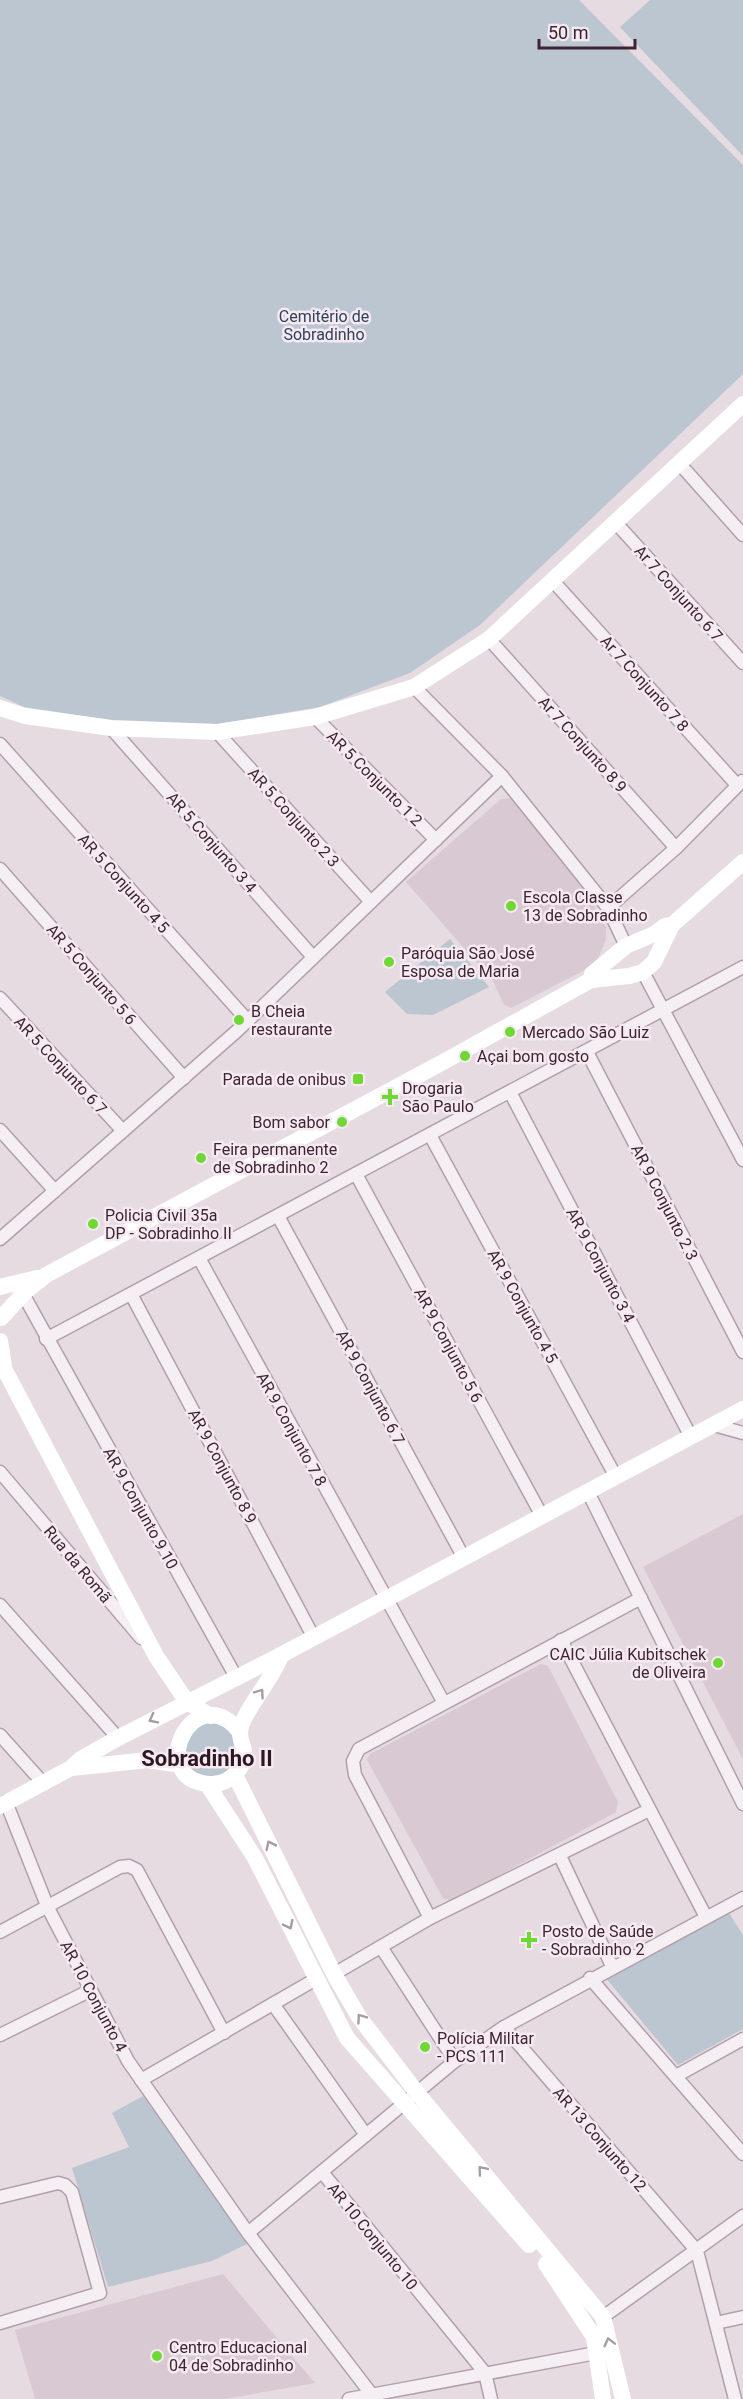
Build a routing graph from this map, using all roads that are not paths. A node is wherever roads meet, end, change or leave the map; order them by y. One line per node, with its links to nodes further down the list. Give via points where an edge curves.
1 (743, 405): 2 (street)
2 (679, 464): 3 (street); 4 (street)
3 (616, 523): 5 (street); 7 (street, Ar 7 Conjunto 6 7)
4 (743, 534)
5 (553, 581): 6 (street); 15 (street, Ar 7 Conjunto 7 8)
6 (489, 639): 8 (street); 17 (street, Ar 7 Conjunto 8 9)
7 (743, 663)
8 (414, 687): 10 (street); 14 (street)
9 (0, 708): 11 (street, via 25,716)
10 (315, 717): 12 (street); 16 (street, AR 5 Conjunto 1 2)
11 (111, 728): 12 (street); 24 (street, AR 5 Conjunto 3 4)
12 (217, 732): 20 (street, AR 5 Conjunto 2 3)
13 (0, 744): 30 (street, AR 5 Conjunto 4 5)
14 (502, 776): 16 (street); 21 (street)
15 (740, 782): 17 (street)
16 (436, 840): 20 (street)
17 (676, 848): 21 (street)
18 (743, 861): 22 (street)
19 (0, 869): 32 (street, AR 5 Conjunto 5 6)
20 (371, 902): 24 (street)
21 (608, 908): 23 (street)
22 (672, 925): 23 (street); 25 (street)
23 (626, 947): 25 (street, via 621,969); 25 (street, via 648,949); 27 (street, via 592,974)
24 (313, 957): 30 (street)
25 (642, 970): 27 (street); 29 (street)
26 (742, 970): 29 (street)
27 (591, 980): 43 (street)
28 (0, 998): 35 (street, AR 5 Conjunto 6 7)
29 (663, 1011): 31 (street); 37 (street)
30 (248, 1021): 32 (street)
31 (587, 1052): 33 (street); 51 (street, AR 9 Conjunto 2 3)
32 (184, 1078): 35 (street)
33 (510, 1092): 36 (street); 56 (street, AR 9 Conjunto 3 4)
34 (0, 1130): 39 (street)
35 (123, 1131): 39 (street)
36 (430, 1135): 38 (street); 58 (street, AR 9 Conjunto 4 5)
37 (743, 1160)
38 (357, 1174): 40 (street); 60 (street, AR 9 Conjunto 5 6)
39 (55, 1191): 41 (street)
40 (278, 1215): 42 (street); 61 (street, AR 9 Conjunto 6 7)
41 (0, 1239)
42 (199, 1258): 46 (street); 63 (street, AR 9 Conjunto 7 8)
43 (46, 1275): 44 (street); 45 (street)
44 (0, 1287)
45 (23, 1294): 48 (street); 49 (street, AR 9 Conjunto 9 10)
46 (131, 1294): 49 (street); 65 (street, AR 9 Conjunto 8 9)
47 (0, 1302): 48 (street)
48 (0, 1319)
49 (46, 1339): 69 (street, AR 9 Conjunto 9 10)
50 (0, 1341): 52 (street)
51 (743, 1352)
52 (2, 1363): 68 (street)
53 (743, 1409): 54 (street)
54 (714, 1425): 55 (street); 56 (street)
55 (743, 1433)
56 (691, 1437): 58 (street)
57 (0, 1472): 68 (street, Rua da Romã)
58 (616, 1477): 59 (street)
59 (588, 1492): 60 (street); 62 (street)
60 (542, 1516): 61 (street)
61 (464, 1558): 63 (street)
62 (641, 1598): 66 (street); 84 (street)
63 (386, 1599): 65 (street); 71 (street, AR 9 Conjunto 7 8)
64 (0, 1605): 76 (street)
65 (314, 1638): 67 (street)
66 (561, 1640): 71 (street); 85 (street)
67 (281, 1655): 69 (street); 73 (street, one-way to 67)
68 (156, 1656): 70 (street)
69 (236, 1677): 70 (street)
70 (187, 1702): 72 (street); 74 (street); 76 (street, one-way to 76)
71 (444, 1703): 90 (street, via 359,1749 353,1761 355,1775)
72 (211, 1716): 73 (street, via 228,1720); 74 (street, via 194,1721)
73 (240, 1732): 80 (street, via 245,1754)
74 (182, 1733): 78 (street, via 177,1749)
75 (0, 1735): 81 (street)
76 (118, 1738): 77 (street, via 130,1751); 79 (street)
77 (148, 1760): 78 (street); 79 (street)
78 (181, 1765): 82 (street, via 187,1774)
79 (71, 1768): 81 (street)
80 (235, 1775): 82 (street, via 217,1784); 94 (street, one-way to 80)
81 (43, 1783): 83 (street)
82 (207, 1784): 96 (street, one-way to 96, via 255,1858)
83 (3, 1804): 88 (street, AR 10 Conjunto 4)
84 (743, 1804)
85 (649, 1810): 86 (street); 89 (street)
86 (560, 1856): 90 (street); 93 (street)
87 (743, 1898): 89 (street)
88 (48, 1908): 91 (street); 97 (street, AR 10 Conjunto 4); 100 (street, via 120,1867 137,1870)
89 (706, 1917): 93 (street)
90 (430, 1918): 92 (street)
91 (0, 1932)
92 (381, 1947): 94 (street); 103 (street)
93 (612, 1966): 95 (street)
94 (334, 1974): 106 (street, one-way to 94)
95 (590, 1978): 99 (street); 104 (street)
96 (316, 1979): 98 (street); 106 (street, via 346,2038)
97 (89, 1991): 101 (street); 105 (street, AR 10 Conjunto 4)
98 (273, 2004): 100 (street); 107 (street)
99 (504, 2027): 103 (street); 113 (street, AR 13 Conjunto 12)
100 (224, 2033): 105 (street)
101 (0, 2035)
102 (743, 2039): 104 (street)
103 (455, 2061): 106 (street)
104 (676, 2076): 108 (street)
105 (141, 2080): 112 (street, AR 10 Conjunto 4)
106 (412, 2099): 107 (street); 114 (street, one-way to 106); 118 (street, via 553,2272 594,2337)
107 (366, 2135): 109 (street)
108 (742, 2152)
109 (322, 2172): 112 (street, AR 10 Conjunto 10); 119 (street, AR 10 Conjunto 10)
110 (0, 2197): 116 (street, via 58,2183 65,2185 72,2192 100,2293)
111 (743, 2216): 113 (street)
112 (248, 2233): 120 (street, AR 10 Conjunto 4)
113 (697, 2251): 114 (street); 117 (street)
114 (603, 2317): 124 (street, one-way to 114)
115 (743, 2317): 117 (street)
116 (0, 2323)
117 (716, 2323): 125 (street)
118 (596, 2353): 119 (street); 123 (street)
119 (485, 2373): 120 (street); 122 (street)
120 (372, 2395): 121 (street)
121 (349, 2399)
122 (491, 2399)
123 (603, 2399)
124 (623, 2399)
125 (735, 2399)

